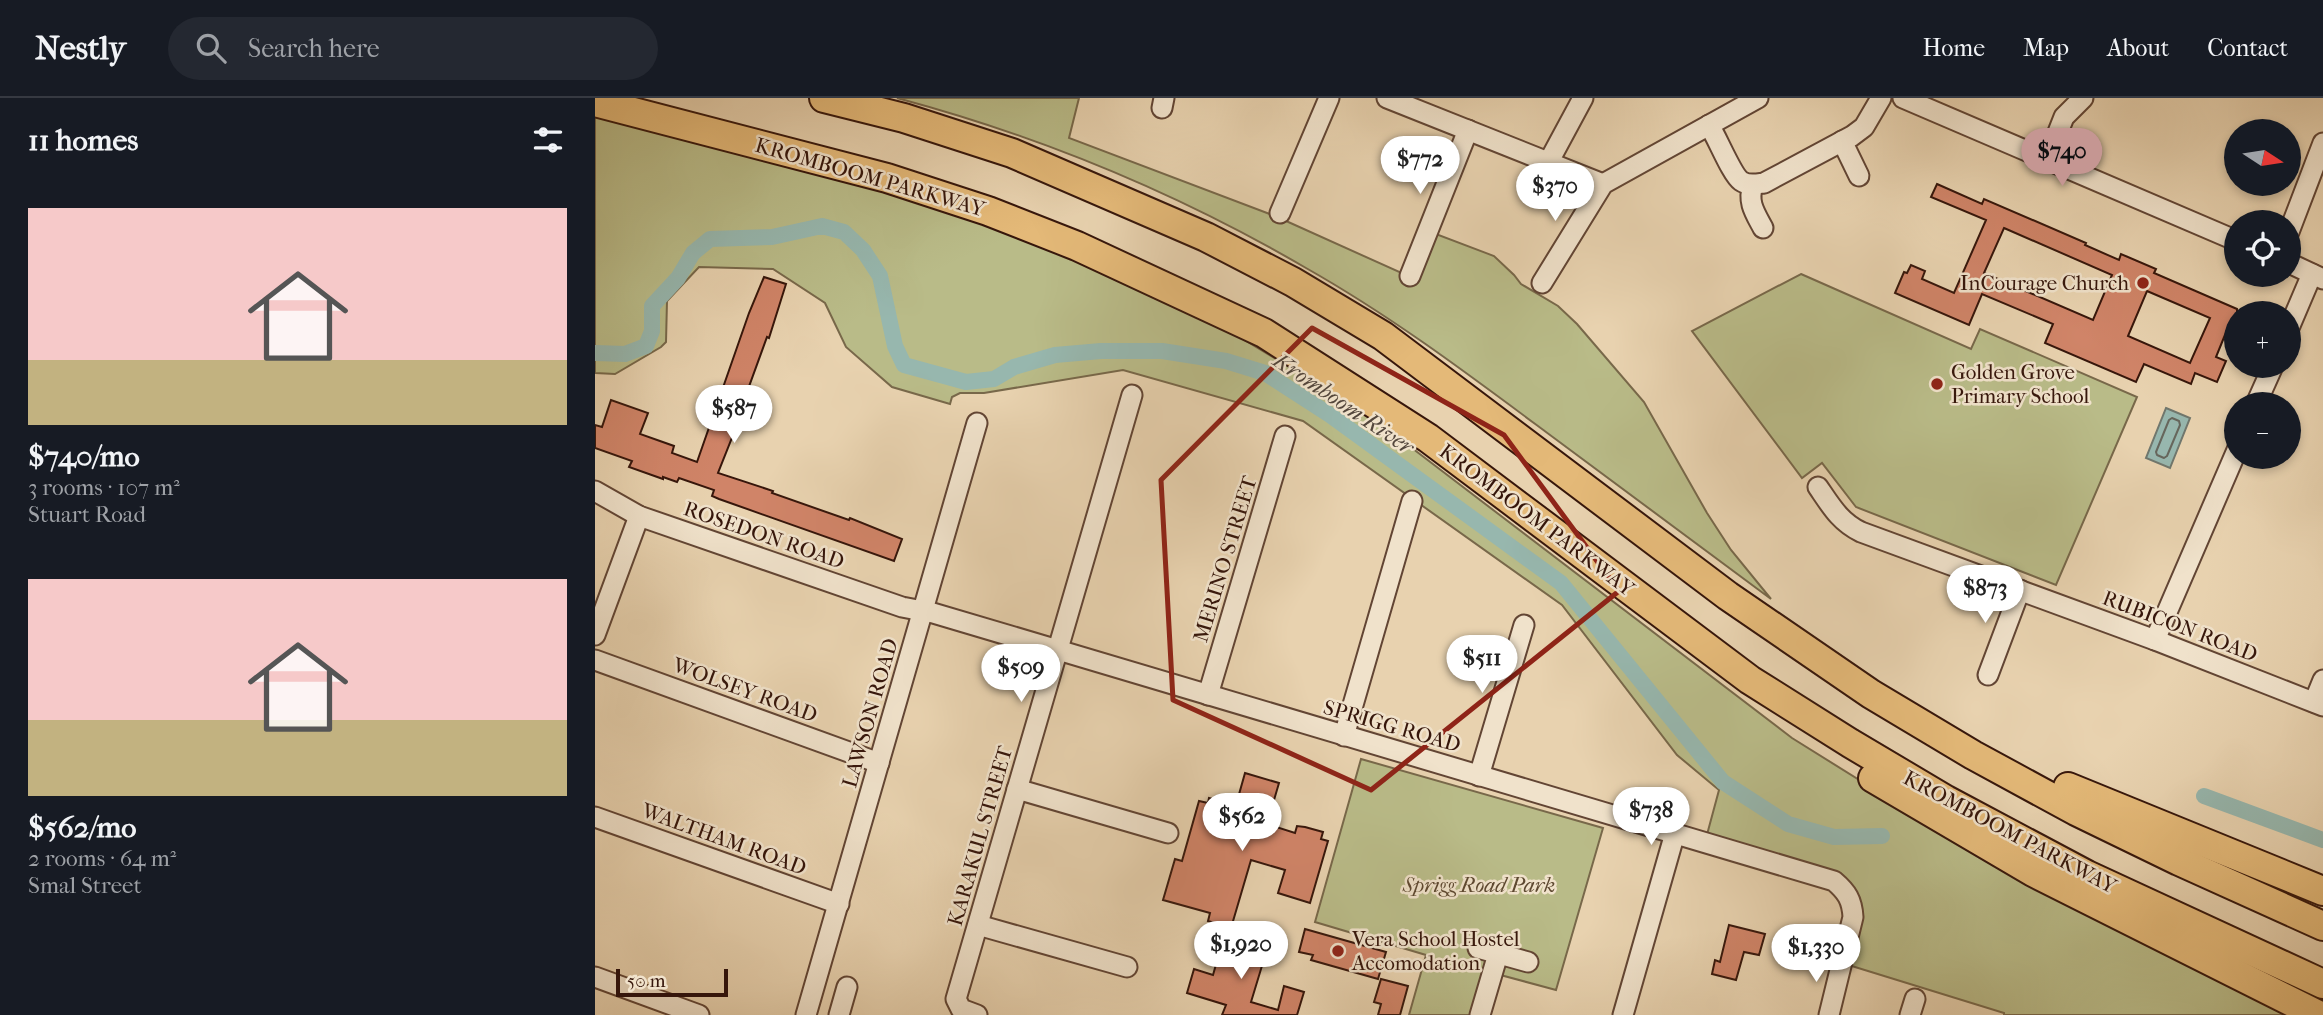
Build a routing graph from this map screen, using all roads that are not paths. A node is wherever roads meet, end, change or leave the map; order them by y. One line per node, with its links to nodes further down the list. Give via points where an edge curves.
1 (824, 98): 50 (highway, via 1012,153 1206,237 1293,282 1383,336 1774,629)
2 (1329, 98): 21 (street)
3 (1387, 98): 10 (street)
4 (1583, 98): 16 (street)
5 (1758, 98): 11 (street)
6 (1881, 98): 13 (street, via 1864,127)
7 (1903, 98): 15 (street)
8 (2083, 98): 15 (street, via 2064,117)
9 (595, 102): 45 (highway, KROMBOOM PARKWAY, via 887,178 988,211 1077,246 1264,333 1428,439)
10 (1417, 104): 12 (street)
11 (1709, 125): 18 (street); 19 (street, via 1736,176)
12 (1468, 130): 16 (street); 25 (street)
13 (1842, 141): 17 (street); 19 (street)
14 (2323, 143): 20 (street)
15 (2047, 160): 23 (street)
16 (1548, 163): 18 (street)
17 (1859, 176)
18 (1603, 184): 27 (street)
19 (1753, 185): 22 (street, via 1751,204)
20 (2297, 210)
21 (1280, 213)
22 (1763, 228)
23 (2224, 235)
24 (2301, 269): 26 (street)
25 (1410, 276)
26 (2317, 277): 28 (street)
27 (1542, 283)
28 (2301, 306)
29 (1132, 395): 42 (street, KARAKUL STREET)
30 (977, 423): 38 (street, LAWSON ROAD)
31 (1285, 436): 47 (street, MERINO STREET)
32 (2229, 469): 41 (street)
33 (1818, 487): 37 (street, RUBICON ROAD, via 1847,525)
34 (595, 491): 36 (street, ROSEDON ROAD)
35 (1412, 501): 49 (street)
36 (639, 516): 38 (street, ROSEDON ROAD); 40 (street)
37 (2020, 590): 41 (street, RUBICON ROAD); 44 (street)
38 (923, 611): 42 (street, SPRIGG ROAD); 51 (street, LAWSON ROAD)
39 (1524, 625): 52 (street)
40 (595, 635)
41 (2155, 640): 48 (street, RUBICON ROAD)
42 (1058, 650): 47 (street, SPRIGG ROAD); 53 (street, KARAKUL STREET)
43 (595, 660): 51 (street, WOLSEY ROAD)
44 (1988, 675)
45 (1750, 680): 66 (highway, KROMBOOM PARKWAY, via 2014,838); 75 (highway, via 1778,713 1909,801 2033,872)
46 (2323, 680): 48 (street)
47 (1208, 695): 49 (street, SPRIGG ROAD)
48 (2318, 704)
49 (1344, 736): 52 (street, SPRIGG ROAD)
50 (1973, 755): 57 (highway, via 2037,774); 60 (highway, via 2121,833)
51 (879, 763): 58 (street, LAWSON ROAD)
52 (1479, 776): 56 (street, SPRIGG ROAD)
53 (1017, 789): 55 (street); 59 (street, KARAKUL STREET)
54 (595, 817): 58 (street, WALTHAM ROAD)
55 (1168, 833)
56 (1675, 833): 73 (street); 74 (street, SPRIGG ROAD, via 1833,881 1845,890 1853,917)
57 (2323, 891)
58 (839, 904): 70 (street, LAWSON ROAD)
59 (978, 925): 64 (street); 68 (street, KARAKUL STREET, via 956,999)
60 (2323, 926)
61 (1478, 948): 62 (street)
62 (1498, 954): 63 (street); 72 (street)
63 (1528, 962)
64 (1127, 967)
65 (595, 977): 69 (street)
66 (2323, 984)
67 (846, 988): 71 (street)
68 (968, 1011)
69 (699, 1015)
70 (806, 1015)
71 (839, 1015)
72 (1480, 1015)
73 (1623, 1015)
74 (1829, 1015)
75 (2318, 1015)

